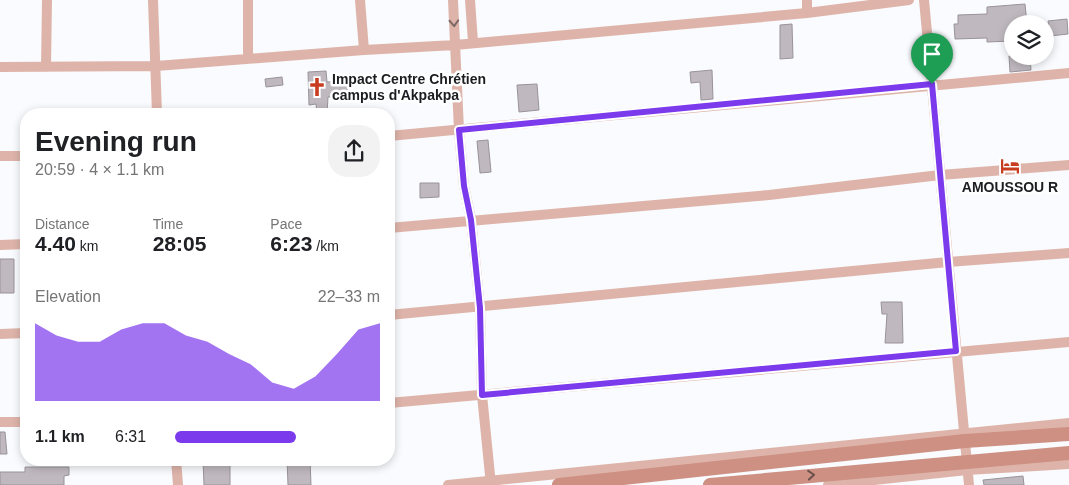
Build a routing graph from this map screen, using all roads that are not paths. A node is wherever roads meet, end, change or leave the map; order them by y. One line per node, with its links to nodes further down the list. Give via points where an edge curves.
1 (47, 0): 17 (street)
2 (154, 0): 15 (street)
3 (248, 0): 14 (street)
4 (360, 0): 13 (street)
5 (452, 0): 12 (street, one-way to 12)
6 (470, 0): 11 (street)
7 (807, 0): 10 (street)
8 (909, 0): 10 (street)
9 (924, 0): 19 (street)
10 (807, 13): 11 (street)
11 (473, 42): 12 (street)
12 (455, 46): 13 (street); 21 (street)
13 (364, 50): 14 (street)
14 (248, 59): 15 (street)
15 (156, 66): 17 (street); 20 (street)
16 (0, 67): 17 (street)
17 (46, 67)
18 (1069, 73): 19 (street)
19 (932, 84): 21 (street); 26 (street)
20 (157, 108)
21 (459, 130): 22 (street); 27 (street)
22 (395, 135)
23 (0, 156): 24 (street)
24 (20, 156)
25 (1069, 165): 26 (street)
26 (940, 175): 27 (street, via 769,195); 32 (street)
27 (471, 220): 28 (street); 33 (street)
28 (395, 227)
29 (20, 244): 30 (street)
30 (0, 245)
31 (1069, 254): 32 (street)
32 (948, 262): 33 (street); 38 (street)
33 (480, 308): 34 (street); 39 (street)
34 (395, 315)
35 (20, 333): 36 (street)
36 (0, 334)
37 (1069, 342): 38 (street)
38 (956, 351): 39 (street); 45 (street)
39 (482, 395): 40 (street); 50 (street)
40 (395, 402)
41 (0, 422): 42 (street)
42 (20, 422)
43 (1069, 423): 45 (street)
44 (1069, 434): 45 (street)
45 (964, 437): 48 (street); 50 (street); 53 (street)
46 (1069, 453): 48 (street)
47 (1069, 464): 48 (street)
48 (967, 465): 54 (street, one-way to 48); 55 (street); 56 (street)
49 (177, 466): 51 (street)
50 (491, 483): 52 (street)
51 (178, 485)
52 (448, 485)
53 (559, 485)
54 (710, 485)
55 (828, 485)
56 (969, 485)

